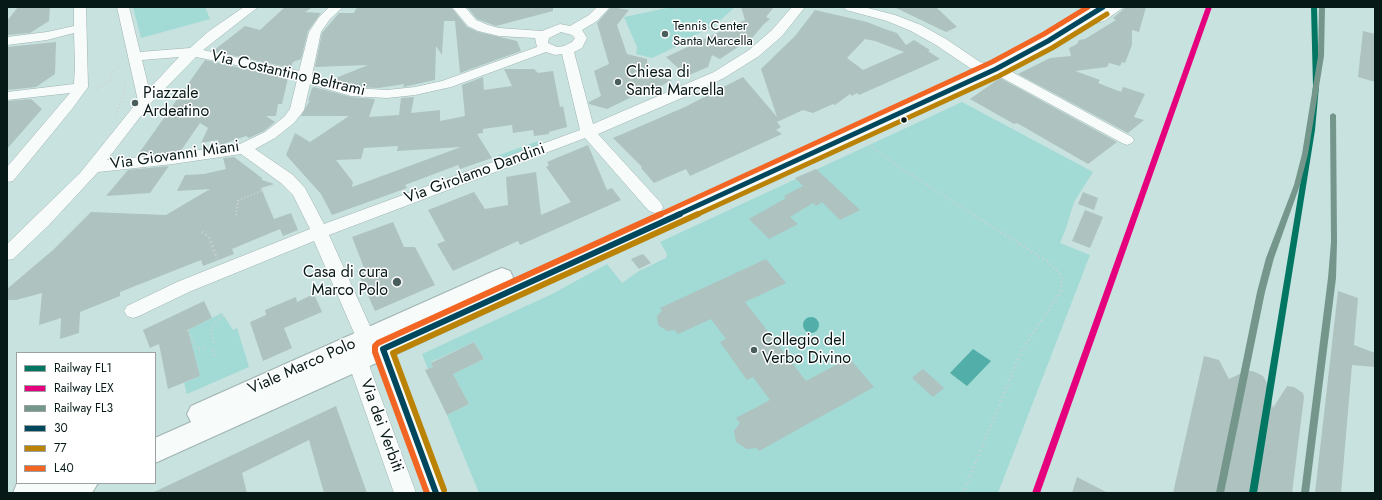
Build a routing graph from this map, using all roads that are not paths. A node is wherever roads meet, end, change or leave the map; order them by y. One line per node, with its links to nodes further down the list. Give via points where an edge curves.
1 (80, 7): 13 (street)
2 (123, 7): 19 (street)
3 (252, 7): 18 (street)
4 (337, 7): 22 (street, Via Giovanni Miani, via 318,26)
5 (458, 7): 16 (street, via 472,23 483,28)
6 (604, 7): 14 (street, via 594,18)
7 (799, 7): 26 (street, Via Girolamo Dandini, via 770,40 736,66 679,94)
8 (850, 7): 20 (street, via 916,28)
9 (1079, 7): 20 (main road, Viale Marco Polo, via 1026,38)
10 (1103, 7): 12 (main road, Viale Marco Polo)
11 (1118, 7): 12 (street, Viale Marco Polo, via 1100,18)
12 (1077, 24): 21 (main road, Viale Marco Polo)
13 (82, 28): 15 (street, via 47,36); 23 (street)
14 (572, 30): 16 (street, Via Costantino Beltrami, via 560,28); 17 (street, via 580,35 580,42)
15 (7, 40)
16 (544, 41): 17 (street, via 555,51); 22 (street, Via Costantino Beltrami, via 453,82 402,93 351,92)
17 (567, 50): 26 (street)
18 (192, 52): 19 (street); 22 (street, Via Costantino Beltrami); 25 (street)
19 (134, 57): 25 (street)
20 (973, 64): 21 (street); 32 (main road, Viale Marco Polo)
21 (996, 69): 27 (street); 36 (main road, Viale Marco Polo)
22 (305, 77): 28 (street, Via Giovanni Miani, via 300,103 293,117 270,135)
23 (81, 87): 24 (street); 29 (street, via 68,106)
24 (7, 96)
25 (145, 101): 30 (street)
26 (588, 132): 32 (street); 33 (street, Via Girolamo Dandini)
27 (1127, 140)
28 (244, 148): 30 (street, Via Giovanni Miani); 33 (street, via 294,187 302,197)
29 (15, 160): 31 (street)
30 (94, 167): 34 (street, via 42,222)
31 (7, 177)
32 (655, 208): 36 (main road, Viale Marco Polo)
33 (319, 232): 35 (street, Via Girolamo Dandini, via 195,282); 36 (street)
34 (7, 254)
35 (133, 311)
36 (369, 349): 37 (main road, Viale Marco Polo); 38 (main road, Viale Marco Polo); 43 (street, Via dei Verbiti, via 360,368); 44 (street, Via dei Verbiti)
37 (156, 434)
38 (156, 451)
39 (47, 484): 41 (main road)
40 (82, 484): 42 (main road)
41 (27, 493)
42 (62, 493)
43 (405, 493)
44 (436, 493)

